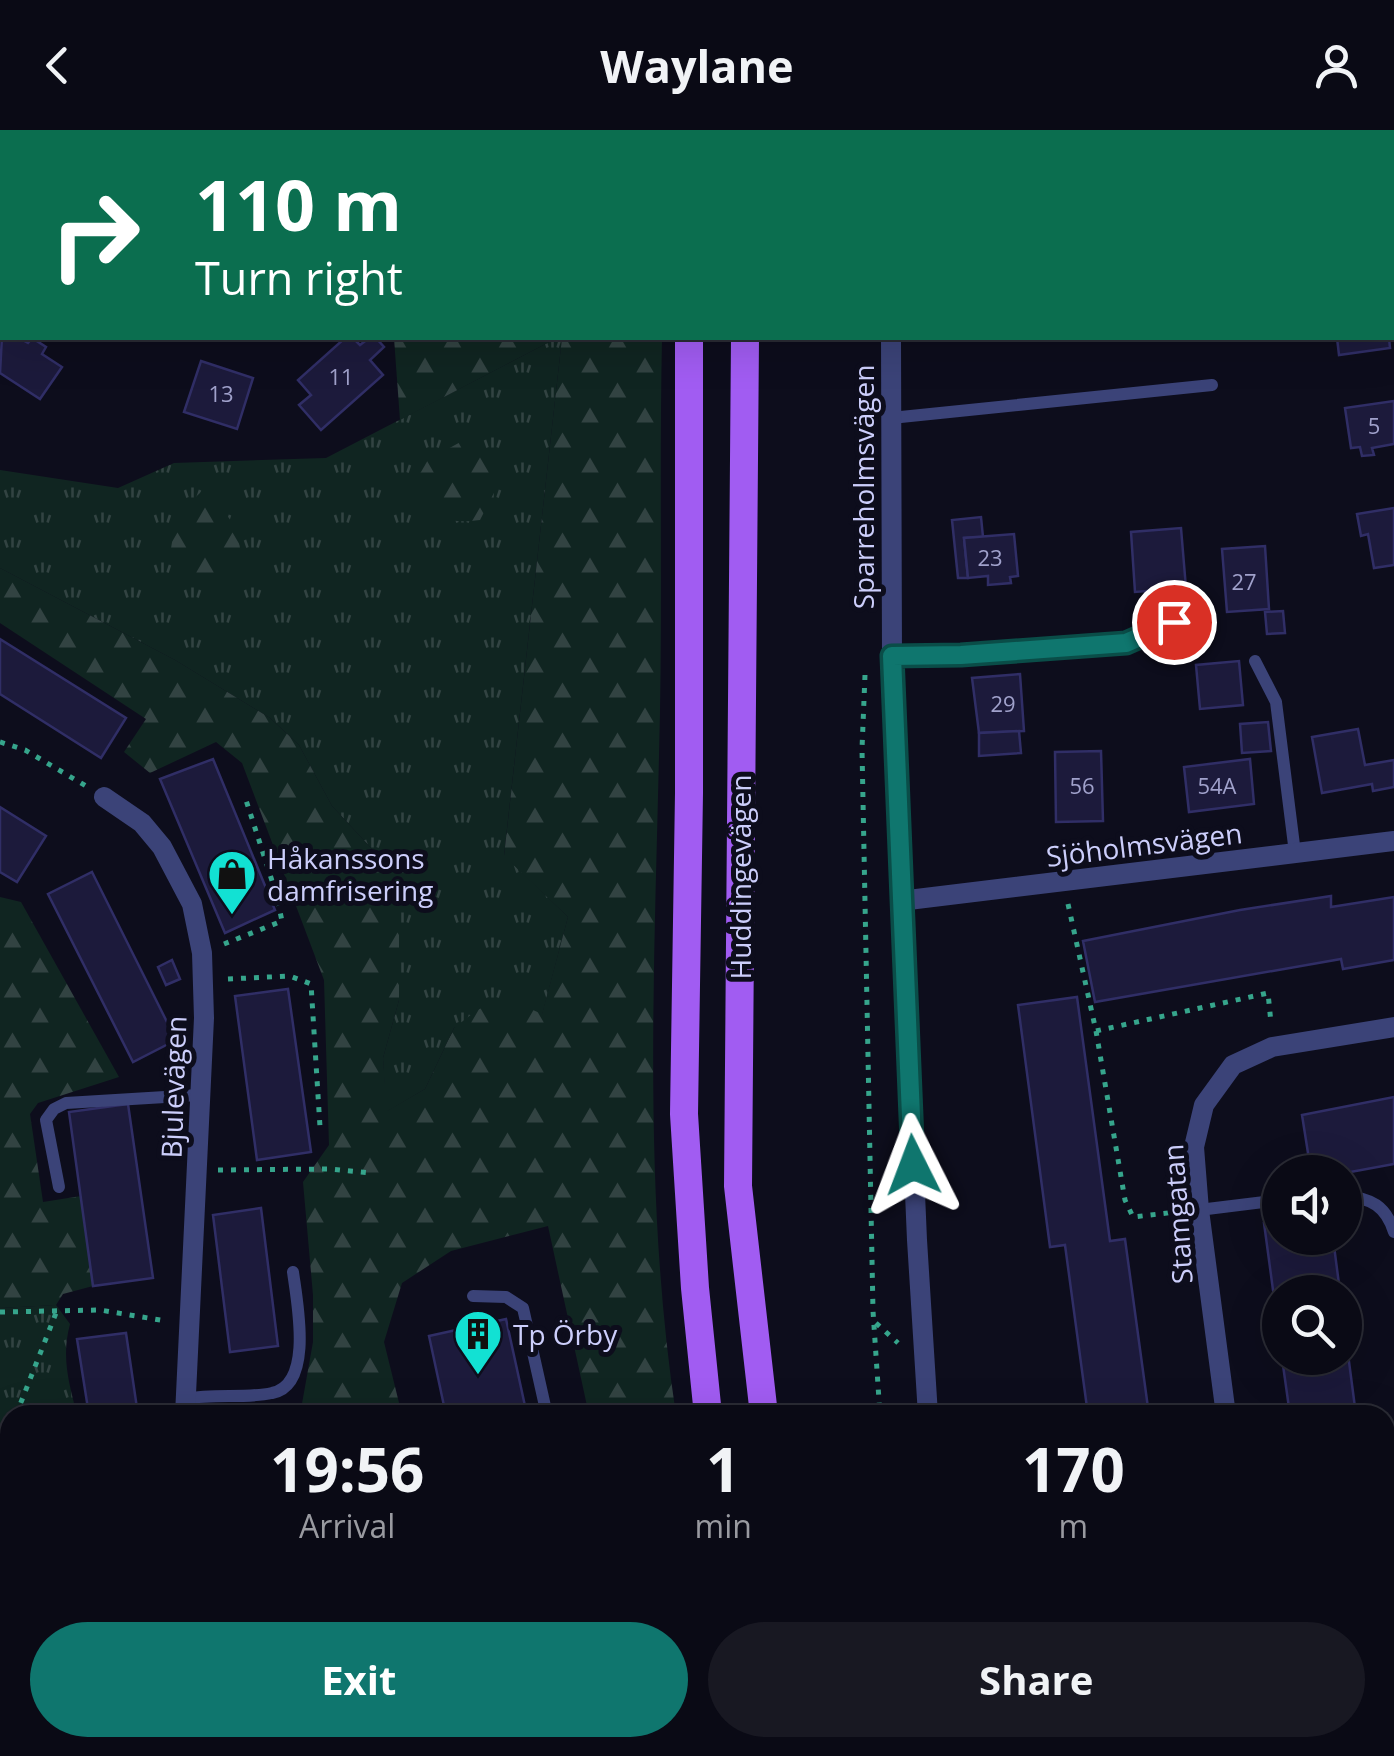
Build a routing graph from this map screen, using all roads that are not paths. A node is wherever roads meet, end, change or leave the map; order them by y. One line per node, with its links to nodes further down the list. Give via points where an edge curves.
1 (689, 340): 25 (main road, Huddingevägen, via 684,1114)
2 (746, 340): 26 (main road, Huddingevägen, via 738,1186)
3 (891, 340): 5 (street, Sparreholmsvägen)
4 (1212, 385): 5 (lane)
5 (891, 418): 7 (street, Sparreholmsvägen)
6 (1174, 622): 7 (lane, via 1126,643)
7 (892, 656): 12 (street, Sparreholmsvägen)
8 (1255, 661): 11 (lane, via 1276,702)
9 (104, 796): 14 (street, Bjulevägen, via 142,823 192,904 203,980)
10 (1394, 841): 11 (street, Sjöholmsvägen)
11 (1295, 853): 12 (street, Sjöholmsvägen)
12 (900, 901): 27 (street, Sparreholmsvägen)
13 (1394, 1027): 18 (street, Stamgatan, via 1272,1047 1233,1065 1204,1106 1194,1147)
14 (198, 1095): 15 (lane, via 54,1109 46,1120); 22 (street, Bjulevägen)
15 (58, 1186)
16 (1362, 1197): 19 (lane, via 1382,1210)
17 (1262, 1202): 18 (lane)
18 (1198, 1210): 28 (street, Stamgatan)
19 (1394, 1232)
20 (293, 1272): 23 (lane, via 301,1324 290,1384 274,1393 204,1395)
21 (472, 1296): 24 (lane, via 506,1297 523,1308)
22 (185, 1405)
23 (188, 1405)
24 (544, 1405)
25 (707, 1405)
26 (763, 1405)
27 (927, 1405)
28 (1225, 1405)

